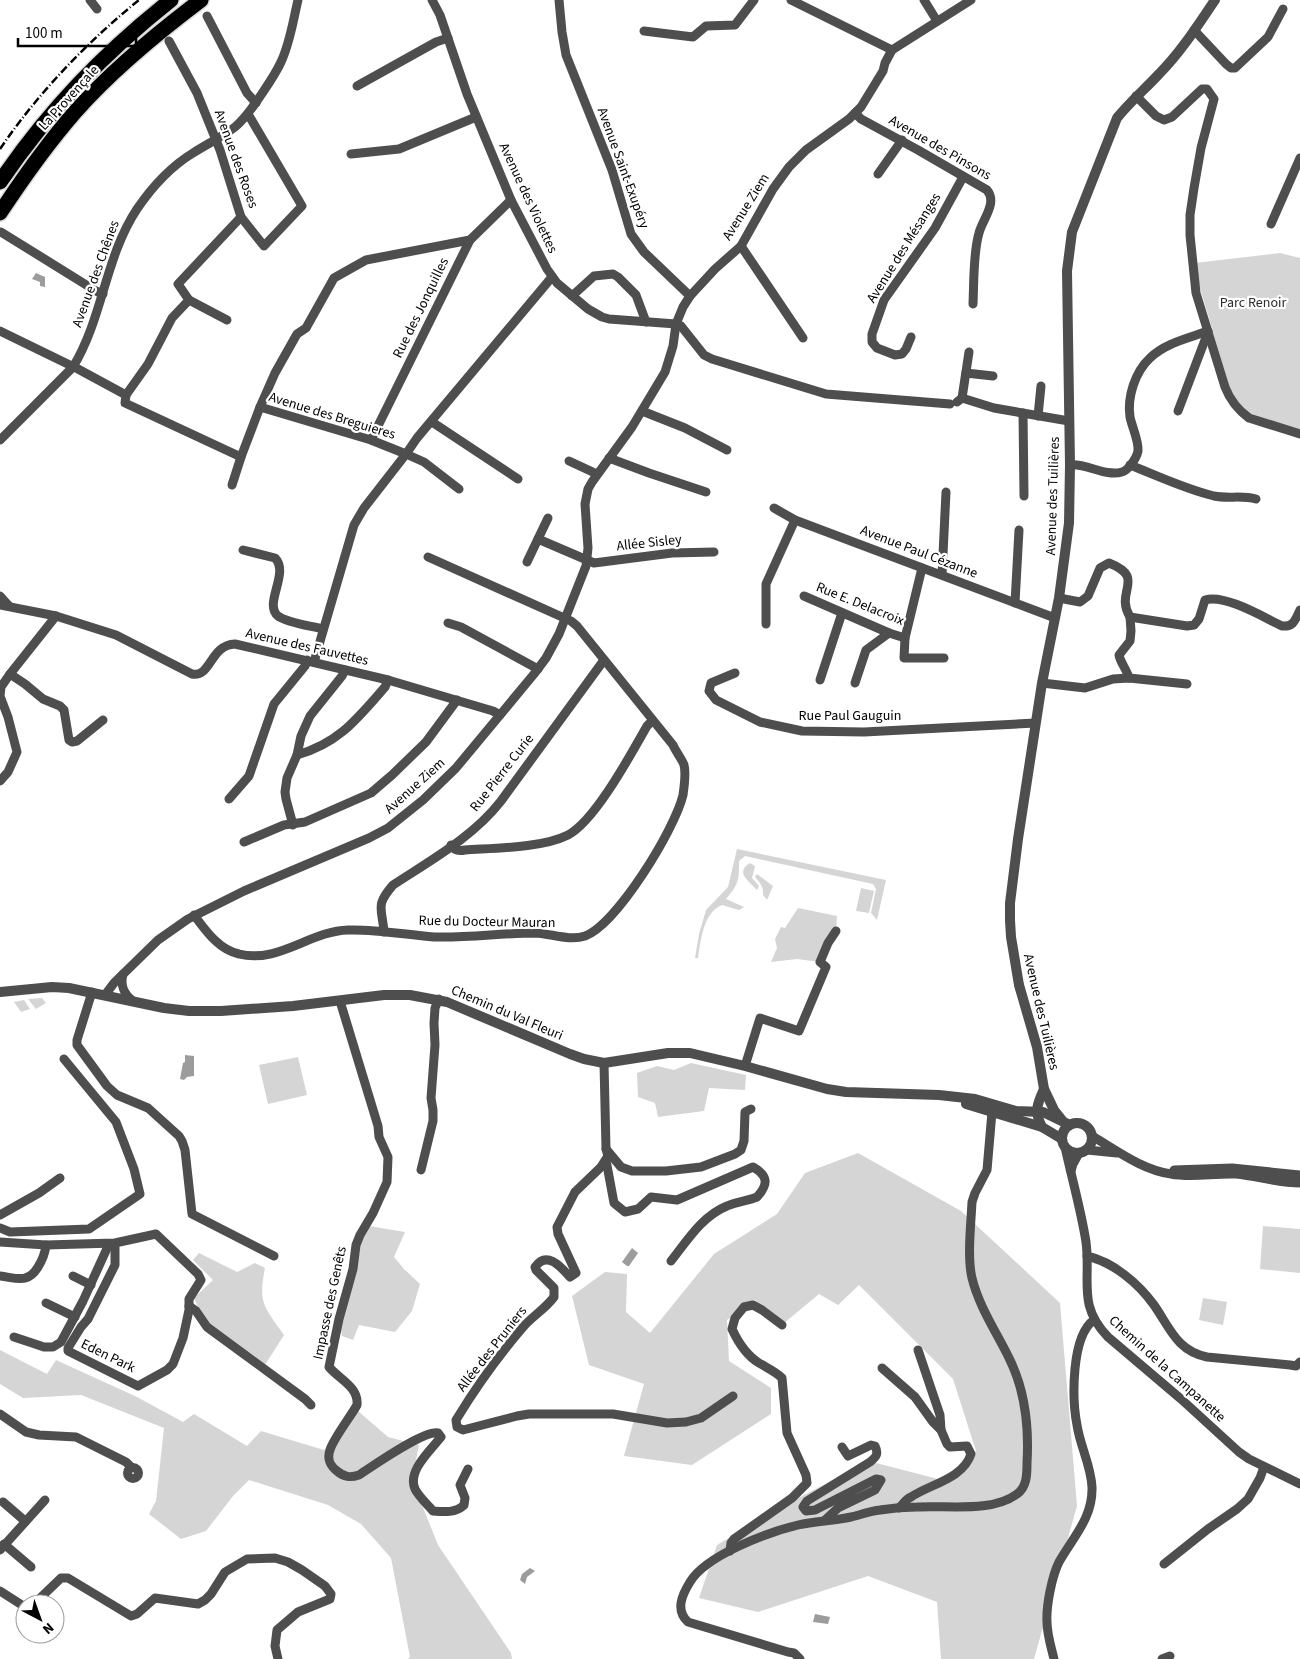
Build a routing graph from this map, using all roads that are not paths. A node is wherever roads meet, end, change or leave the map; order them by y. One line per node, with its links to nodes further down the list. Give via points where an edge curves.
1 (90, 0): 12 (street)
2 (171, 0): 33 (highway, La Provençale, via 106,54 72,89 43,122)
3 (200, 0): 35 (highway, La Provençale, via 125,61 76,112)
4 (298, 0): 23 (street, Avenue des Chênes, via 281,62)
5 (432, 0): 18 (street, Avenue des Violettes)
6 (559, 0): 44 (street, Avenue Saint-Exupéry, via 568,60 612,170 631,234 644,252)
7 (754, 0): 17 (street, via 735,25 706,26 693,37)
8 (791, 0): 20 (street)
9 (924, 0): 15 (street)
10 (971, 0): 15 (street)
11 (1215, 0): 16 (street, Avenue des Tuilières)
12 (97, 9)
13 (1283, 9): 16 (street, via 1268,37 1235,68 1226,64)
14 (207, 16): 23 (street, via 247,93)
15 (937, 21): 20 (street)
16 (1194, 30): 22 (street, Avenue des Tuilières, via 1160,73)
17 (644, 31)
18 (448, 38): 21 (street); 26 (street, Avenue des Violettes)
19 (169, 41): 27 (street, Avenue des Roses, via 197,93)
20 (892, 50): 25 (street, Avenue Ziem, via 866,101)
21 (357, 86)
22 (1136, 96): 51 (street, via 1164,120 1172,118 1202,89 1210,91 1214,99 1190,214 1194,276); 66 (street, Avenue des Tuilières, via 1117,118 1072,232 1067,271)
23 (256, 103): 24 (street, Avenue des Chênes)
24 (248, 114): 27 (street, Avenue des Chênes, via 236,127); 36 (street, Avenue des Roses, via 302,206 264,246)
25 (855, 114): 28 (street, Avenue des Pinsons); 40 (street, Avenue Ziem, via 806,150 785,171)
26 (476, 117): 29 (street, via 399,149); 34 (street, Avenue des Violettes)
27 (215, 140): 36 (street, Avenue des Roses); 42 (street, Avenue des Chênes, via 174,167 146,196 122,237)
28 (902, 140): 31 (street); 32 (street, Avenue des Pinsons)
29 (351, 154)
30 (1300, 158): 37 (street)
31 (878, 174)
32 (963, 177): 46 (street, Avenue des Pinsons, via 987,190 992,200 978,234); 52 (street, Avenue des Mésanges, via 935,228 884,300 872,342 877,348 902,354)
33 (0, 182)
34 (511, 200): 39 (street, Rue des Jonquilles); 41 (street, Avenue des Violettes)
35 (0, 213)
36 (241, 217): 45 (street, via 178,284)
37 (1271, 224)
38 (1, 232): 42 (street)
39 (470, 240): 61 (street, via 366,260 334,278 306,328 297,334 279,365); 70 (street, Rue des Jonquilles)
40 (741, 246): 44 (street, Avenue Ziem); 53 (street)
41 (552, 278): 43 (street, Avenue des Violettes); 67 (street, Avenue des Breguieres)
42 (103, 294): 55 (street, Avenue des Chênes, via 83,350)
43 (572, 296): 48 (street, Avenue des Violettes, via 602,317); 48 (street, via 594,276 613,274 636,295)
44 (690, 296): 49 (street, Avenue Ziem)
45 (189, 300): 47 (street); 59 (street, via 172,318 148,364)
46 (973, 304)
47 (227, 320)
48 (646, 322): 49 (street, Avenue des Violettes)
49 (676, 324): 60 (street, via 704,355 712,359 818,392 835,396); 62 (street, Avenue Ziem, via 664,372)
50 (0, 331): 55 (street)
51 (1208, 331): 63 (street); 68 (street, via 1228,394 1238,408 1249,418); 77 (street, via 1160,350 1140,368 1130,400 1138,451)
52 (911, 337)
53 (803, 338)
54 (970, 352): 56 (street)
55 (73, 367): 59 (street); 69 (street, Avenue des Chênes)
56 (966, 373): 57 (street); 60 (street)
57 (993, 376)
58 (1041, 386): 65 (street)
59 (126, 395): 73 (street, via 125,403)
60 (956, 401): 64 (street)
61 (260, 407): 70 (street, Avenue des Breguieres); 73 (street, Avenue des Breguieres)
62 (642, 411): 71 (street); 74 (street, Avenue Ziem)
63 (1178, 412)
64 (1023, 413): 65 (street); 84 (street)
65 (1038, 416): 66 (street)
66 (1069, 421): 76 (street, Avenue des Tuilières)
67 (432, 422): 72 (street, Avenue des Breguieres); 79 (street)
68 (1300, 434)
69 (0, 440)
70 (371, 440): 72 (street, Avenue des Breguieres)
71 (727, 450)
72 (406, 454): 81 (street, via 424,462); 111 (street, via 354,525)
73 (240, 457): 80 (street, Avenue des Breguieres)
74 (609, 458): 78 (street, Avenue Ziem); 82 (street)
75 (569, 461): 78 (street)
76 (1070, 465): 77 (street, via 1115,472 1124,472); 100 (street, Avenue des Tuilières, via 1068,523)
77 (1130, 466): 85 (street, via 1215,496)
78 (597, 474): 94 (street, Avenue Ziem, via 588,489 585,504)
79 (518, 480)
80 (232, 485)
81 (459, 489)
82 (706, 492)
83 (946, 492): 97 (street)
84 (1024, 496)
85 (1256, 499)
86 (774, 508): 88 (street, Avenue Paul Cézanne)
87 (548, 518): 90 (street)
88 (795, 520): 96 (street, Avenue Paul Cézanne); 110 (street, via 766,584)
89 (1019, 530): 101 (street)
90 (538, 539): 94 (street); 95 (street)
91 (243, 550): 111 (street, via 278,561 280,569 273,606 276,614)
92 (714, 552): 94 (street, Allée Sisley)
93 (428, 557): 107 (street, Rue du Docteur Mauran)
94 (587, 561): 107 (street, Avenue Ziem)
95 (527, 562)
96 (922, 568): 97 (street, Avenue Paul Cézanne); 113 (street)
97 (942, 575): 101 (street, Avenue Paul Cézanne)
98 (0, 596): 102 (street, Avenue des Fauvettes)
99 (804, 596): 104 (street, Rue E. Delacroix)
100 (1059, 598): 106 (street, via 1085,600 1100,568 1109,563 1126,573 1125,605); 108 (street, Avenue des Tuilières)
101 (1015, 603): 108 (street, Avenue Paul Cézanne)
102 (4, 606): 105 (street, Avenue des Fauvettes)
103 (1300, 610): 106 (street, via 1289,627 1231,602 1211,598 1205,600 1194,625)
104 (842, 613): 112 (street, Rue E. Delacroix); 123 (street)
105 (56, 616): 116 (street, Avenue des Fauvettes, via 116,635 196,675 205,670 217,651 231,644); 120 (street)
106 (1130, 617): 121 (street, via 1130,641 1119,655)
107 (564, 618): 115 (street, Rue du Docteur Mauran, via 577,626); 117 (street, Avenue Ziem)
108 (1055, 618): 125 (street, Avenue des Tuilières)
109 (448, 623): 117 (street)
110 (766, 624)
111 (323, 629): 116 (street)
112 (889, 634): 113 (street, Rue E. Delacroix); 124 (street, via 866,650)
113 (905, 638): 114 (street, via 904,658)
114 (944, 658)
115 (604, 660): 130 (street, Rue du Docteur Mauran); 137 (street, Rue Pierre Curie, via 493,812)
116 (310, 661): 118 (street, Avenue des Fauvettes); 134 (street, via 274,704 249,776)
117 (538, 669): 128 (street, Avenue Ziem)
118 (344, 670): 122 (street, Avenue des Fauvettes); 132 (street, via 310,716)
119 (735, 673): 131 (street, Rue Paul Gauguin, via 711,684 709,692 716,700 760,722 802,732)
120 (10, 674): 129 (street, via 42,699 64,710 72,742 77,742); 133 (street, via 1,687 0,696 17,752)
121 (1129, 678): 125 (street, via 1113,679 1085,688); 126 (street)
122 (388, 680): 127 (street, Avenue des Fauvettes); 132 (street, via 339,736)
123 (820, 680)
124 (855, 683)
125 (1042, 683): 131 (street, Avenue des Tuilières)
126 (1186, 684)
127 (457, 700): 128 (street, Avenue des Fauvettes); 135 (street, via 426,742 371,793)
128 (500, 715): 138 (street, Avenue Ziem, via 446,778 388,828)
129 (103, 720)
130 (652, 721): 137 (street, via 592,813 567,836 542,843 466,850 458,850); 140 (street, Rue du Docteur Mauran, via 673,746 684,766 683,795 664,842 642,876 594,932 573,938 537,933 434,937)
131 (1036, 723): 151 (street, Avenue des Tuilières, via 1016,848 1010,920 1019,986 1037,1047)
132 (297, 755): 135 (street, via 285,792)
133 (0, 781)
134 (229, 799)
135 (293, 825): 136 (street, via 284,825)
136 (244, 842)
137 (451, 845): 140 (street, Rue Pierre Curie, via 386,893 380,907)
138 (194, 915): 140 (street, Rue du Docteur Mauran, via 222,946 250,956 274,953 330,932); 141 (street, Avenue Ziem, via 167,932)
139 (836, 931): 150 (street, via 820,962 826,967 800,1031 760,1018)
140 (384, 932)
141 (124, 974): 144 (street, Avenue Ziem); 146 (street, via 125,993)
142 (0, 992): 143 (street, Chemin du Val Fleuri, via 60,987)
143 (92, 992): 144 (street, Chemin du Val Fleuri); 174 (street, via 77,1045 116,1096 148,1108 182,1141 192,1214)
144 (105, 994): 146 (street, Chemin du Val Fleuri)
145 (439, 999): 147 (street, Chemin du Val Fleuri, via 394,994); 149 (street, Chemin du Val Fleuri, via 570,1054); 163 (street, via 434,1023 433,1121)
146 (133, 1001): 147 (street, Chemin du Val Fleuri, via 189,1011 221,1011)
147 (340, 1001): 196 (street, Impasse des Genêts, via 379,1138 388,1157 388,1172 387,1182 356,1245 329,1367 354,1390 358,1398 330,1449 329,1460 334,1468 350,1478 421,1437 438,1433 441,1437 418,1466 413,1478 416,1490 433,1511 446,1513 464,1505 460,1485)
148 (64, 1059): 170 (street, via 116,1122 140,1194 89,1230 10,1232)
149 (604, 1063): 150 (street, Chemin du Val Fleuri, via 681,1052); 159 (street)
150 (745, 1066): 152 (street, Chemin du Val Fleuri, via 827,1089 939,1095)
151 (1044, 1088): 154 (street, Avenue des Tuilières); 155 (street, Avenue des Tuilières, via 1054,1110)
152 (993, 1108): 154 (street, Chemin du Val Fleuri); 156 (street, Chemin du Val Fleuri); 200 (street, via 987,1170 972,1202 970,1265 990,1322 1010,1360 1022,1399 1028,1448 1025,1485 1018,1494 988,1505)
153 (751, 1109): 159 (street, via 745,1112 741,1150 701,1166 632,1172 621,1167)
154 (1036, 1111): 155 (street, Chemin du Val Fleuri); 156 (street)
155 (1066, 1123): 157 (street, via 1085,1125); 158 (street)
156 (1042, 1127): 158 (street, Chemin du Val Fleuri)
157 (1092, 1136): 160 (street, via 1091,1145); 161 (street)
158 (1064, 1143): 160 (street, via 1071,1152); 165 (street, Chemin de la Campanette)
159 (606, 1149): 162 (street)
160 (1083, 1151): 161 (street); 165 (street)
161 (1120, 1153): 164 (street)
162 (606, 1160): 176 (street, via 614,1203 625,1212 638,1209 651,1198 677,1200 754,1167 766,1179 757,1197 717,1210 694,1230); 189 (street, Allée des Pruniers, via 575,1192 556,1227 576,1273 570,1277 551,1260 538,1262 536,1270 554,1288 554,1297 530,1319 478,1386 456,1420 458,1427 463,1430 529,1414 612,1414 667,1423 686,1422 701,1418)
163 (421, 1170)
164 (1161, 1171): 166 (street, via 1232,1168); 168 (street, via 1183,1175 1236,1174)
165 (1071, 1172): 175 (street, Chemin de la Campanette)
166 (1300, 1176)
167 (60, 1178): 169 (street)
168 (1300, 1183)
169 (0, 1215)
170 (0, 1228)
171 (0, 1242): 173 (street, Eden Park)
172 (112, 1244): 173 (street, Eden Park); 179 (street); 181 (street, Eden Park, via 152,1233 160,1236 201,1280 192,1292); 181 (street, Eden Park, via 115,1265 88,1319 68,1348 71,1354 138,1386 143,1384 173,1364 183,1338)
173 (46, 1245): 177 (street, via 45,1256 34,1275 26,1279)
174 (274, 1256)
175 (1087, 1256): 183 (street, Chemin de la Campanette, via 1087,1299); 187 (street, via 1100,1259 1140,1288 1184,1348 1195,1355 1290,1366)
176 (671, 1261)
177 (0, 1276)
178 (73, 1276): 179 (street)
179 (91, 1285): 182 (street)
180 (46, 1304): 182 (street)
181 (189, 1306): 190 (street, via 207,1327)
182 (75, 1317): 185 (street, via 61,1342 53,1347)
183 (1094, 1320): 194 (street, Chemin de la Campanette, via 1108,1337 1230,1444); 212 (street, via 1085,1328 1076,1356 1074,1400 1076,1425 1092,1474 1091,1506 1083,1526 1055,1572 1046,1621)
184 (782, 1325): 204 (street, via 753,1305 744,1306 732,1329 740,1345 757,1362 782,1378 787,1433 808,1483 734,1539)
185 (14, 1337)
186 (918, 1350): 192 (street, via 940,1415)
187 (1300, 1362)
188 (882, 1368): 192 (street, via 915,1396)
189 (733, 1396)
190 (310, 1405)
191 (0, 1414): 195 (street, via 26,1432 76,1437)
192 (941, 1430): 200 (street, via 950,1447 969,1448 969,1459 942,1483 910,1497)
193 (842, 1447): 201 (street, via 848,1456 870,1445 875,1446 877,1456 807,1501 803,1507 806,1511 815,1510 876,1479 880,1484 875,1490 838,1508)
194 (1264, 1467): 197 (street, Chemin de la Campanette); 205 (street, via 1248,1499)
195 (132, 1468)
196 (468, 1469)
197 (1300, 1484)
198 (45, 1500): 202 (street)
199 (3, 1502): 202 (street)
200 (899, 1508): 201 (street)
201 (825, 1520): 204 (street, via 759,1537)
202 (26, 1522): 203 (street)
203 (2, 1547): 206 (street)
204 (730, 1551): 211 (street, via 695,1574 680,1606 683,1617 696,1626 788,1652)
205 (1164, 1564)
206 (31, 1567)
207 (0, 1591): 209 (street)
208 (44, 1594): 210 (street, via 61,1578 68,1578 131,1616 155,1598 198,1604 211,1594 225,1572 247,1559 274,1558 302,1570 331,1594 330,1599 298,1612 278,1630)
209 (15, 1601)
210 (278, 1659)
211 (800, 1659)
212 (1054, 1659)

